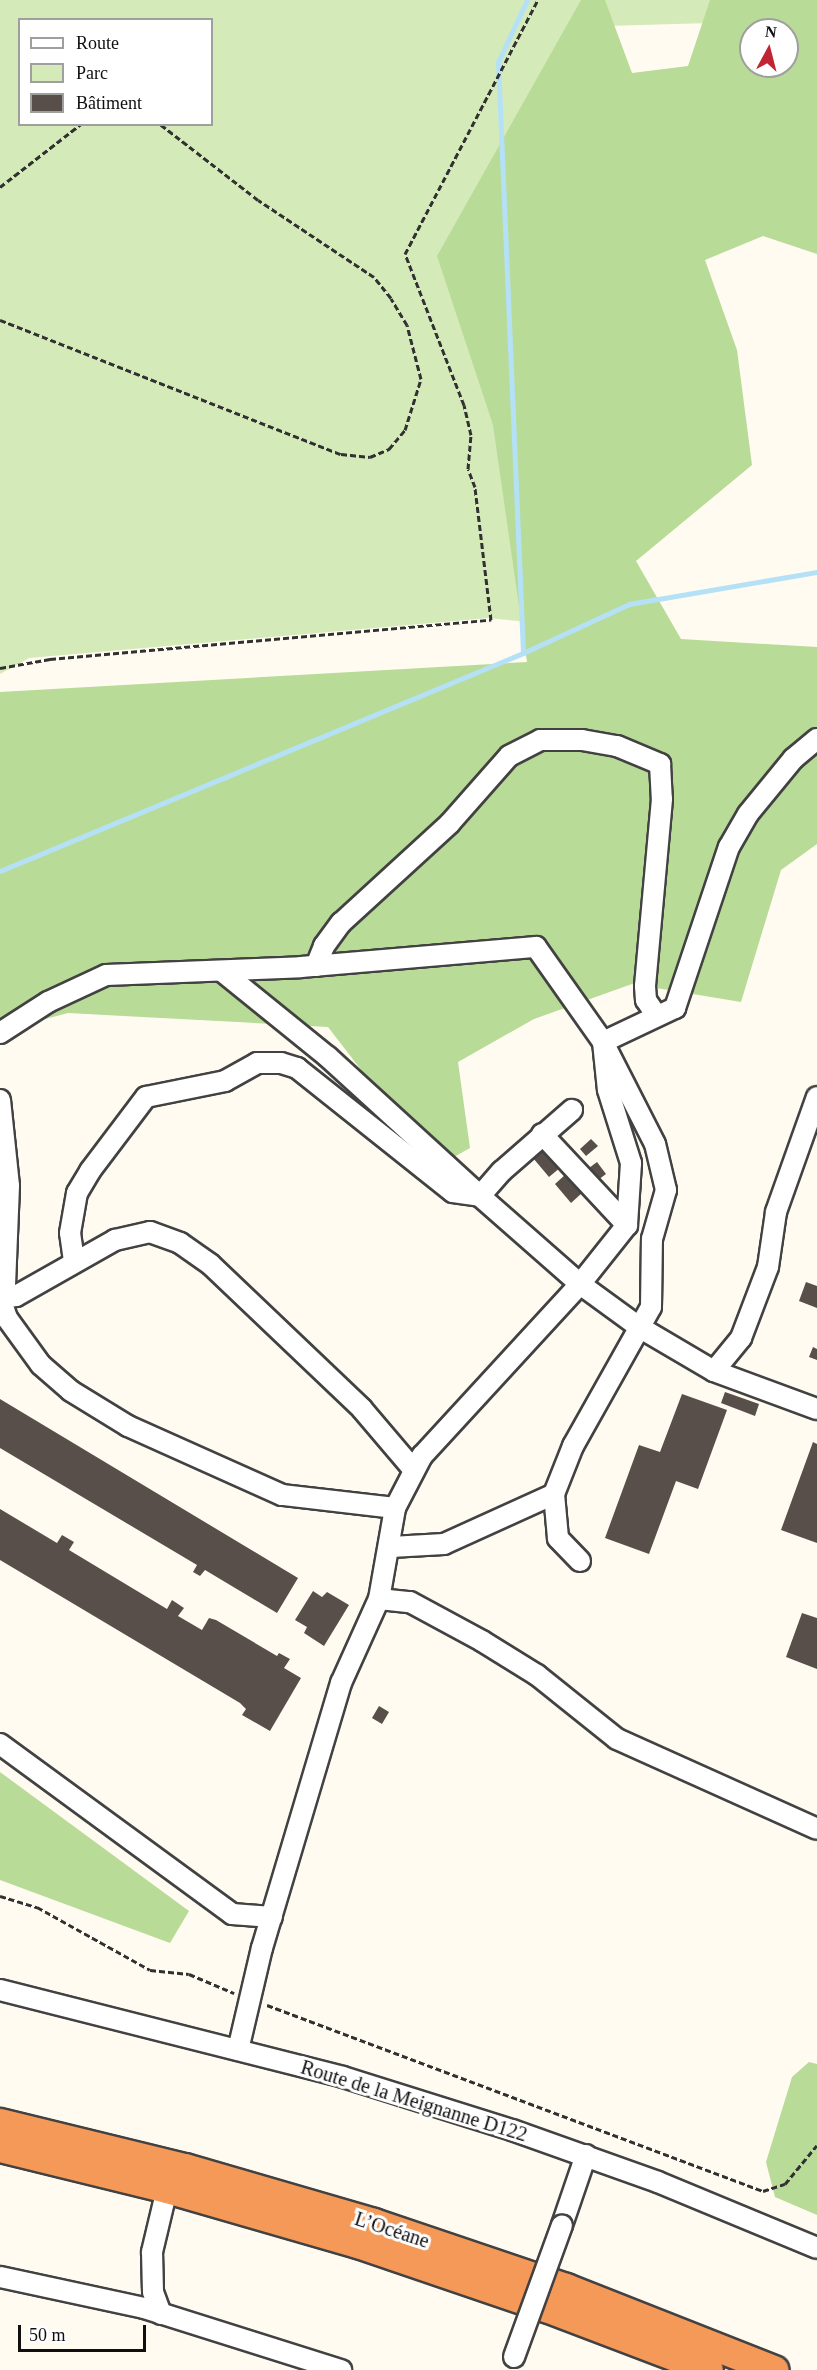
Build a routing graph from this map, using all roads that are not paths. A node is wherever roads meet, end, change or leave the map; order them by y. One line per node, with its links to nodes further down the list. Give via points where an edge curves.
1 (817, 739): 4 (street, via 793,759 748,814 729,847 675,1008)
2 (316, 966): 3 (street); 4 (street, via 324,945 341,923 450,823 509,756 540,740 582,740 617,746 660,764 663,798 645,986 646,1000); 6 (street, via 536,946)
3 (223, 972): 5 (street, via 106,975 48,1002); 11 (street, via 328,1058)
4 (656, 1016): 6 (street)
5 (0, 1033)
6 (603, 1042): 12 (street, via 608,1090 631,1163); 16 (street, via 656,1144 666,1180 665,1203 652,1239 653,1299)
7 (817, 1097): 17 (street, via 776,1212 768,1267 741,1338)
8 (0, 1100): 15 (street, via 9,1186 5,1286)
9 (572, 1110): 10 (street)
10 (542, 1134): 11 (street); 12 (street)
11 (480, 1196): 13 (street, via 453,1192 297,1068 257,1063 225,1081 146,1097 77,1193 70,1233); 14 (street)
12 (627, 1225): 14 (street)
13 (74, 1262): 15 (street, via 16,1296); 19 (street, via 115,1240 150,1232 180,1243 210,1264 362,1409)
14 (580, 1284): 16 (street); 19 (street, via 422,1456)
15 (0, 1299): 21 (street, via 8,1318 41,1365 71,1391 128,1426 282,1495)
16 (639, 1328): 17 (street); 20 (street, via 573,1446)
17 (714, 1371): 18 (street)
18 (817, 1409)
19 (414, 1470): 21 (street)
20 (554, 1494): 22 (street, via 444,1544); 23 (street, via 558,1538)
21 (395, 1508): 22 (street)
22 (391, 1547): 24 (street)
23 (580, 1561)
24 (379, 1599): 26 (street, via 410,1602 482,1641 537,1676 617,1739); 27 (street, via 341,1683)
25 (0, 1744): 27 (street, via 232,1914)
26 (817, 1829)
27 (272, 1917): 29 (street)
28 (0, 1990): 29 (street, Route de la Meignanne D122)
29 (238, 2050): 32 (street, Route de la Meignanne D122, via 343,2077)
30 (0, 2123): 40 (highway, L’Océane, via 185,2168 374,2223 566,2288)
31 (0, 2148): 33 (highway, L’Océane)
32 (586, 2155): 34 (street, Route de la Meignanne D122); 37 (street, bridge)
33 (166, 2189): 36 (street, via 152,2252 153,2292); 39 (highway, L’Océane, via 448,2273)
34 (817, 2248)
35 (0, 2277): 36 (street)
36 (161, 2314): 38 (street)
37 (512, 2363)
38 (341, 2370)
39 (709, 2370)
40 (774, 2370)

